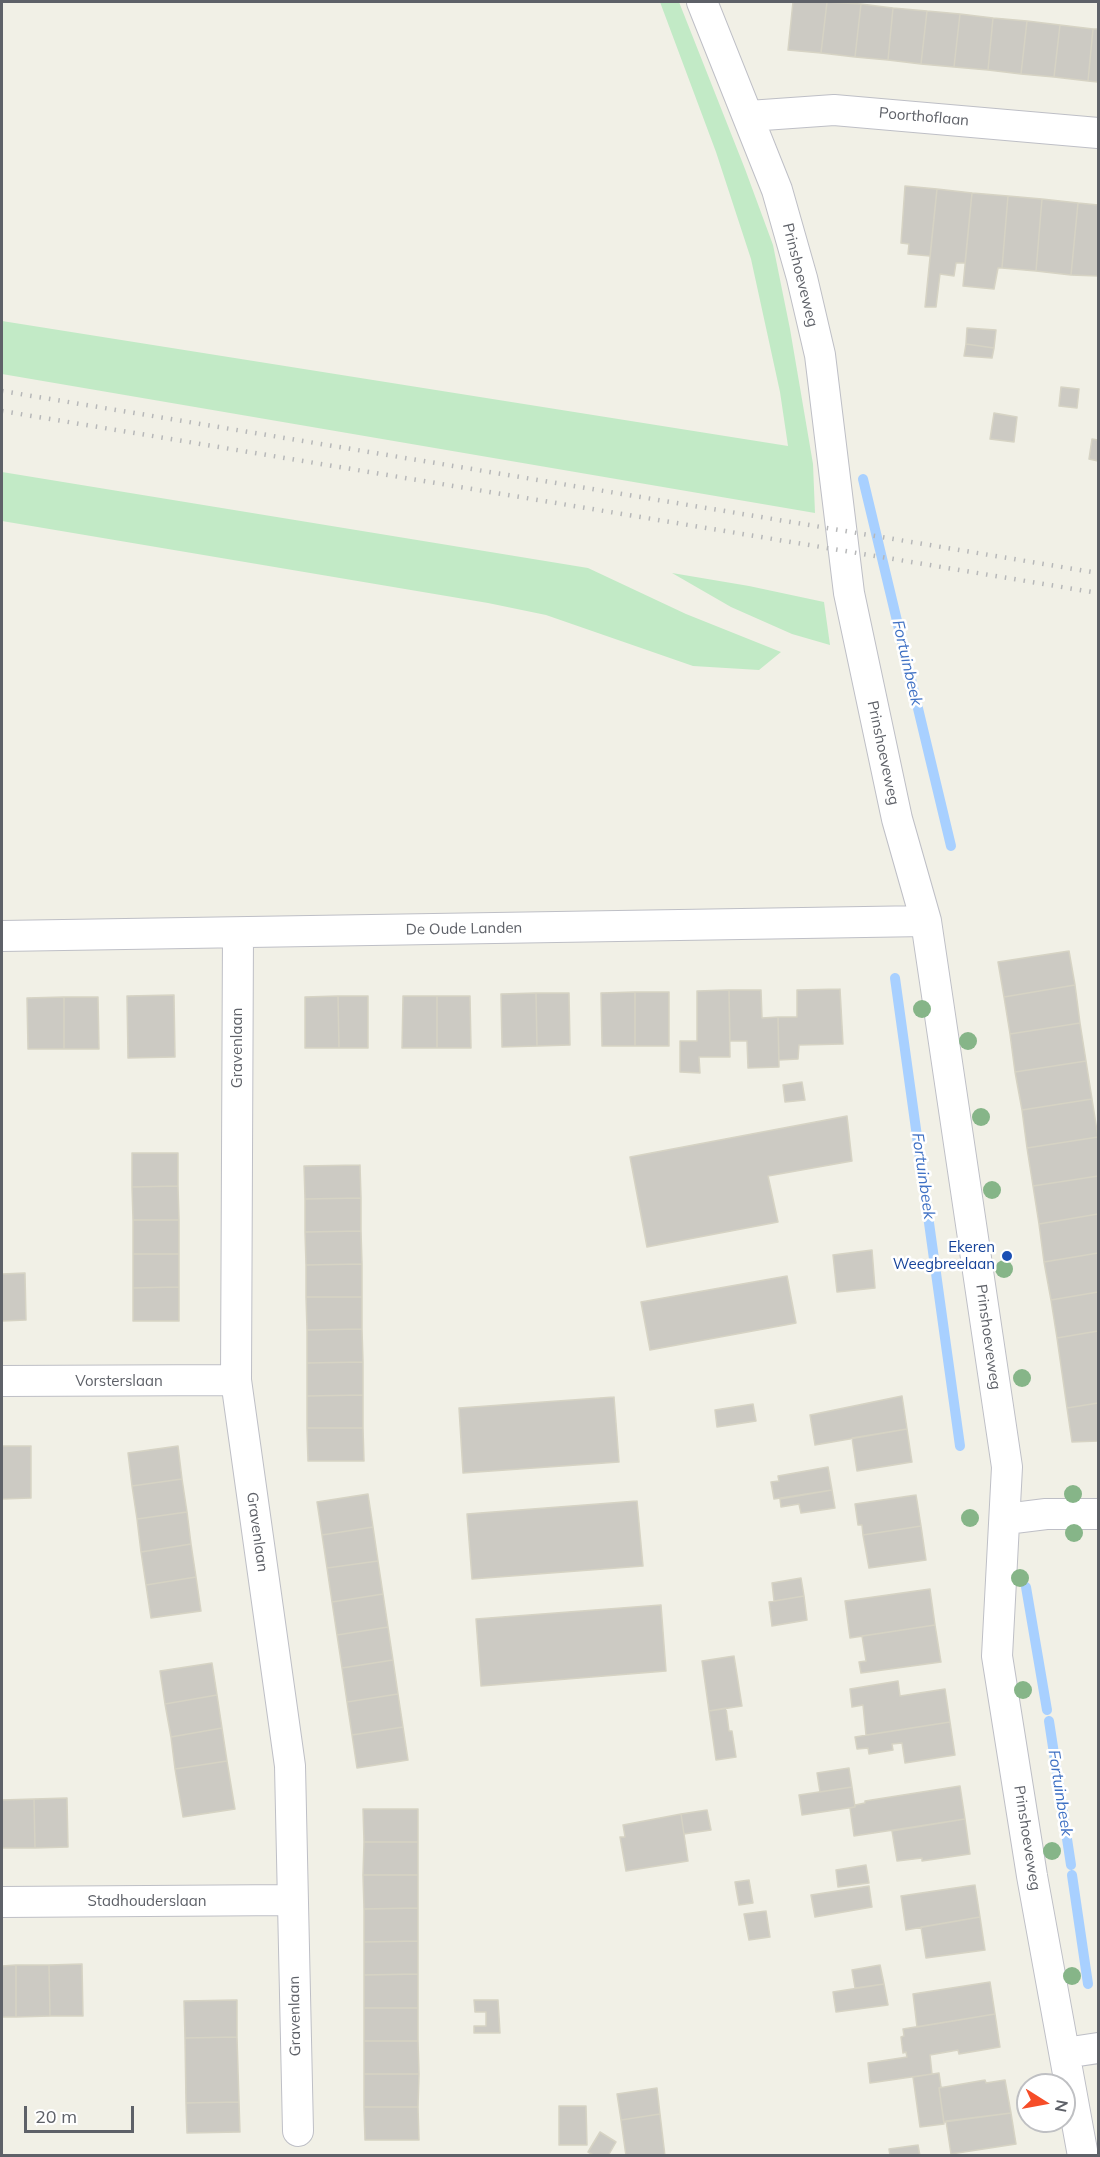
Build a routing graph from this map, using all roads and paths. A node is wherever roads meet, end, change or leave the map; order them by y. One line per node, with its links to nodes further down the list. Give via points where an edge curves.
1 (702, 2): 2 (street, Prinshoeveweg)
2 (749, 116): 3 (street, Poorthoflaan, via 834,110); 4 (street, Prinshoeveweg, via 777,190 817,344 849,593 897,819)
3 (1098, 133)
4 (926, 921): 5 (street, De Oude Landen); 10 (street, Prinshoeveweg)
5 (238, 933): 6 (street, De Oude Landen); 7 (street, Gravenlaan)
6 (2, 936)
7 (236, 1380): 8 (street, Vorsterslaan); 11 (street, Gravenlaan, via 290,1766)
8 (2, 1381)
9 (1098, 1514): 10 (street)
10 (1012, 1518): 14 (street, Prinshoeveweg, via 1000,1577 997,1656)
11 (292, 1900): 12 (street, Stadhouderslaan); 15 (street, Gravenlaan)
12 (2, 1902)
13 (1098, 2048): 14 (street)
14 (1065, 2053): 16 (street, Prinshoeveweg)
15 (298, 2131)
16 (1083, 2156)

